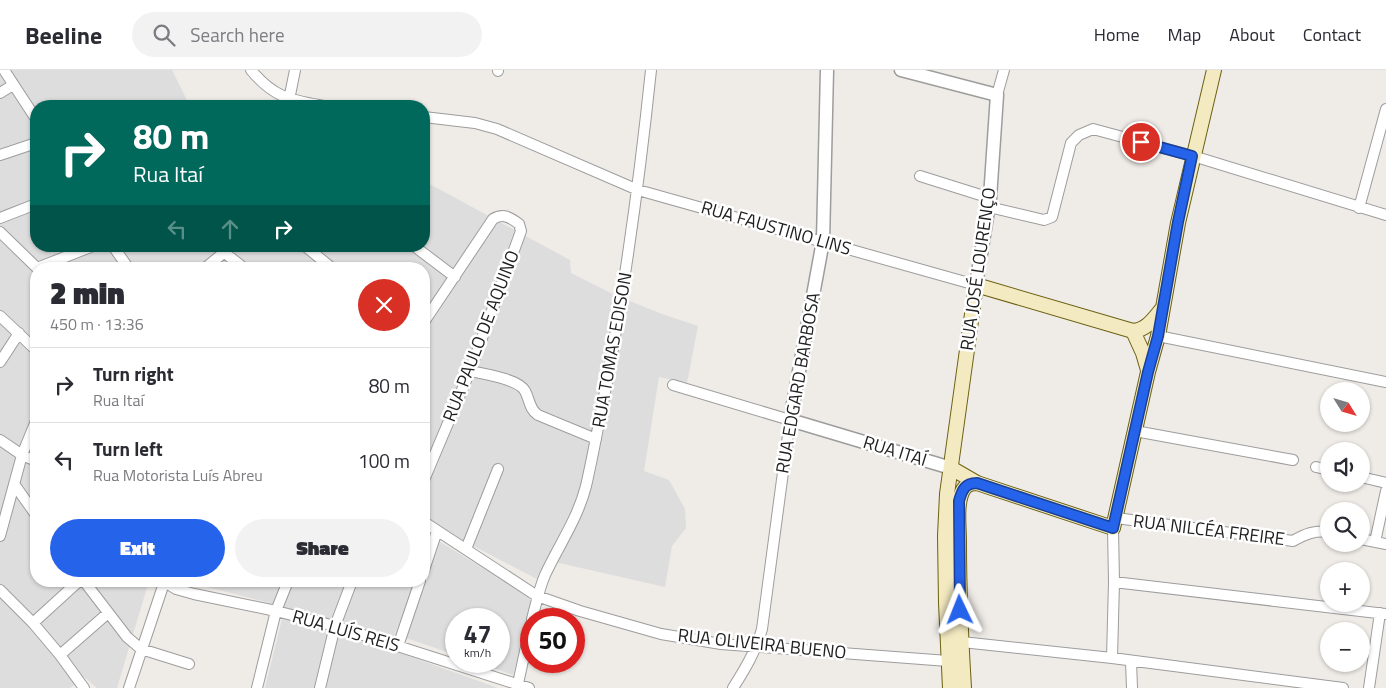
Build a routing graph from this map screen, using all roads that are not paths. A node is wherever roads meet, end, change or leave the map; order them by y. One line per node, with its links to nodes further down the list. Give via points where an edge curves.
1 (4, 70): 9 (street)
2 (251, 70): 12 (street)
3 (295, 70): 13 (street)
4 (651, 70): 21 (street, RUA TOMAS EDISON)
5 (828, 70): 28 (street, RUA EDGARD BARBOSA)
6 (901, 70): 11 (street)
7 (1004, 70): 11 (street, RUA JOSÉ LOURENÇO)
8 (1214, 70): 19 (main road)
9 (13, 85): 10 (street); 15 (street)
10 (0, 92)
11 (996, 94): 22 (street, RUA JOSÉ LOURENÇO)
12 (284, 100)
13 (289, 100)
14 (1386, 109): 24 (street)
15 (30, 111)
16 (430, 118): 21 (street, RUA FAUSTINO LINS, via 497,129)
17 (30, 145): 18 (street)
18 (0, 155)
19 (1192, 156): 22 (street, via 1094,129 1079,135 1071,144 1052,218 1044,220); 24 (street); 41 (main road)
20 (920, 176): 22 (street)
21 (638, 190): 28 (street, RUA FAUSTINO LINS); 56 (street, RUA TOMAS EDISON)
22 (990, 203): 40 (street, RUA JOSÉ LOURENÇO)
23 (30, 206): 26 (street)
24 (1359, 208): 25 (street)
25 (1386, 215)
26 (0, 218)
27 (0, 232): 34 (street)
28 (823, 241): 40 (street, RUA FAUSTINO LINS); 53 (street, RUA EDGARD BARBOSA)
29 (78, 252): 35 (street)
30 (225, 252): 36 (street)
31 (230, 252): 37 (street)
32 (312, 252): 38 (street)
33 (422, 252): 39 (street)
34 (31, 262)
35 (52, 262)
36 (213, 262)
37 (239, 262)
38 (324, 262)
39 (455, 277): 42 (street); 49 (street, RUA PAULO DE AQUINO, via 493,219 505,215 521,226)
40 (976, 285): 44 (main road, RUA FAUSTINO LINS); 63 (main road, RUA JOSÉ LOURENÇO)
41 (1162, 310): 44 (main road, via 1148,326); 46 (main road)
42 (430, 313)
43 (0, 316): 45 (street)
44 (1133, 331): 50 (main road, via 1144,353)
45 (19, 334): 47 (street); 48 (street)
46 (1158, 336): 50 (main road); 51 (street)
47 (30, 344)
48 (0, 362)
49 (470, 371): 56 (street, via 519,385 538,415); 61 (street, RUA PAULO DE AQUINO)
50 (1148, 372): 54 (main road)
51 (1386, 382)
52 (673, 385): 53 (street, RUA ITAÍ)
53 (790, 420): 63 (street, RUA ITAÍ); 98 (street, RUA EDGARD BARBOSA)
54 (1135, 431): 60 (street); 72 (main road)
55 (30, 436): 58 (street)
56 (596, 439): 89 (street, RUA TOMAS EDISON, via 580,506)
57 (0, 440): 58 (street)
58 (22, 455): 59 (street); 69 (street)
59 (30, 458)
60 (1293, 460)
61 (430, 466)
62 (1316, 467): 64 (street)
63 (951, 468): 67 (main road, RUA ITAÍ); 102 (main road, RUA JOSÉ LOURENÇO, via 945,536)
64 (1320, 468)
65 (498, 469): 78 (street)
66 (1370, 479): 68 (street)
67 (977, 483): 72 (main road, RUA ITAÍ); 96 (main road, via 964,488 959,501)
68 (1386, 483)
69 (14, 484): 71 (street); 76 (street)
70 (1386, 491): 77 (street)
71 (30, 506)
72 (1114, 523): 74 (street, RUA NILCÉA FREIRE, via 1293,541); 80 (street)
73 (430, 526): 75 (street, RUA OLIVEIRA BUENO)
74 (1320, 530)
75 (437, 531): 78 (street, RUA OLIVEIRA BUENO); 79 (street)
76 (0, 536)
77 (1381, 543)
78 (466, 550): 89 (street, RUA OLIVEIRA BUENO)
79 (430, 552)
80 (1114, 582): 93 (street); 101 (street)
81 (73, 587): 94 (street)
82 (88, 587): 92 (street)
83 (161, 587): 99 (street)
84 (172, 587): 91 (street, RUA LUÍS REIS)
85 (286, 587): 91 (street)
86 (350, 587): 95 (street)
87 (418, 587): 97 (street)
88 (0, 590): 94 (street)
89 (537, 596): 90 (street, RUA TOMAS EDISON); 98 (street, RUA OLIVEIRA BUENO, via 580,612 661,634)
90 (534, 608)
91 (276, 611): 95 (street, RUA LUÍS REIS); 109 (street)
92 (108, 613): 99 (street); 100 (street)
93 (1383, 614): 117 (street)
94 (34, 623): 100 (street)
95 (335, 626): 97 (street, RUA LUÍS REIS); 110 (street)
96 (962, 642): 101 (street); 114 (main road)
97 (398, 646): 106 (street, RUA LUÍS REIS)
98 (758, 646): 102 (street, RUA OLIVEIRA BUENO); 112 (street, RUA EDGARD BARBOSA)
99 (141, 649): 104 (street); 108 (street)
100 (60, 655): 107 (street)
101 (1112, 658): 103 (street)
102 (948, 661): 113 (main road, RUA JOSÉ LOURENÇO)
103 (1131, 661): 115 (street); 116 (street)
104 (189, 664)
105 (520, 673): 106 (street)
106 (517, 686): 111 (street, RUA LUÍS REIS)
107 (84, 688)
108 (129, 688)
109 (257, 688)
110 (320, 688)
111 (529, 688)
112 (733, 688)
113 (950, 688)
114 (964, 688)
115 (1132, 688)
116 (1343, 688)
117 (1369, 688)

